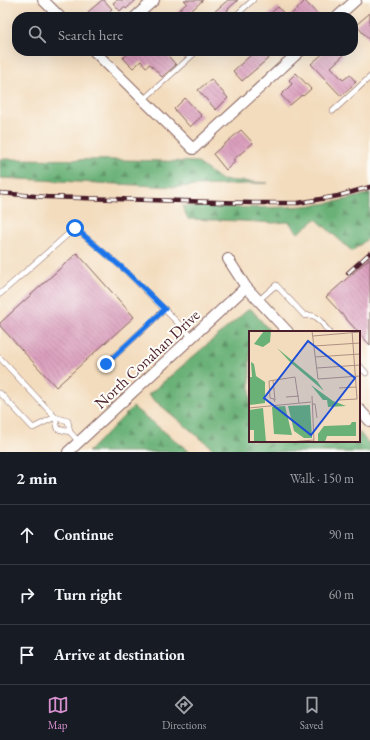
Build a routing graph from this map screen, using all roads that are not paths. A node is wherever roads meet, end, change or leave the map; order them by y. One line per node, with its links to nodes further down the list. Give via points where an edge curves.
1 (154, 0): 6 (street)
2 (253, 0): 7 (lane)
3 (356, 0): 8 (street)
4 (48, 2): 5 (street)
5 (56, 12)
6 (141, 12)
7 (240, 12)
8 (343, 12)
9 (100, 56): 13 (street)
10 (191, 56): 13 (lane)
11 (295, 56): 13 (street, via 193,149)
12 (370, 77): 14 (lane)
13 (143, 100)
14 (333, 111)
15 (228, 259): 16 (street)
16 (246, 287): 18 (street); 22 (street, North Conahan Drive)
17 (0, 294): 19 (lane, via 75,228 126,271)
18 (259, 300): 20 (street); 21 (lane, via 276,285 305,316 310,314 316,317)
19 (165, 309): 22 (lane); 24 (lane)
20 (287, 331)
21 (328, 331)
22 (192, 337): 32 (street, North Conahan Drive)
23 (0, 358): 29 (lane)
24 (106, 364)
25 (360, 366): 26 (lane)
26 (366, 372)
27 (0, 393): 29 (lane, via 34,428)
28 (360, 410): 30 (street)
29 (55, 417): 31 (lane, via 58,429); 31 (lane, via 68,421)
30 (370, 422)
31 (70, 432): 32 (lane)
32 (79, 442): 33 (street, North Conahan Drive)
33 (68, 452)

